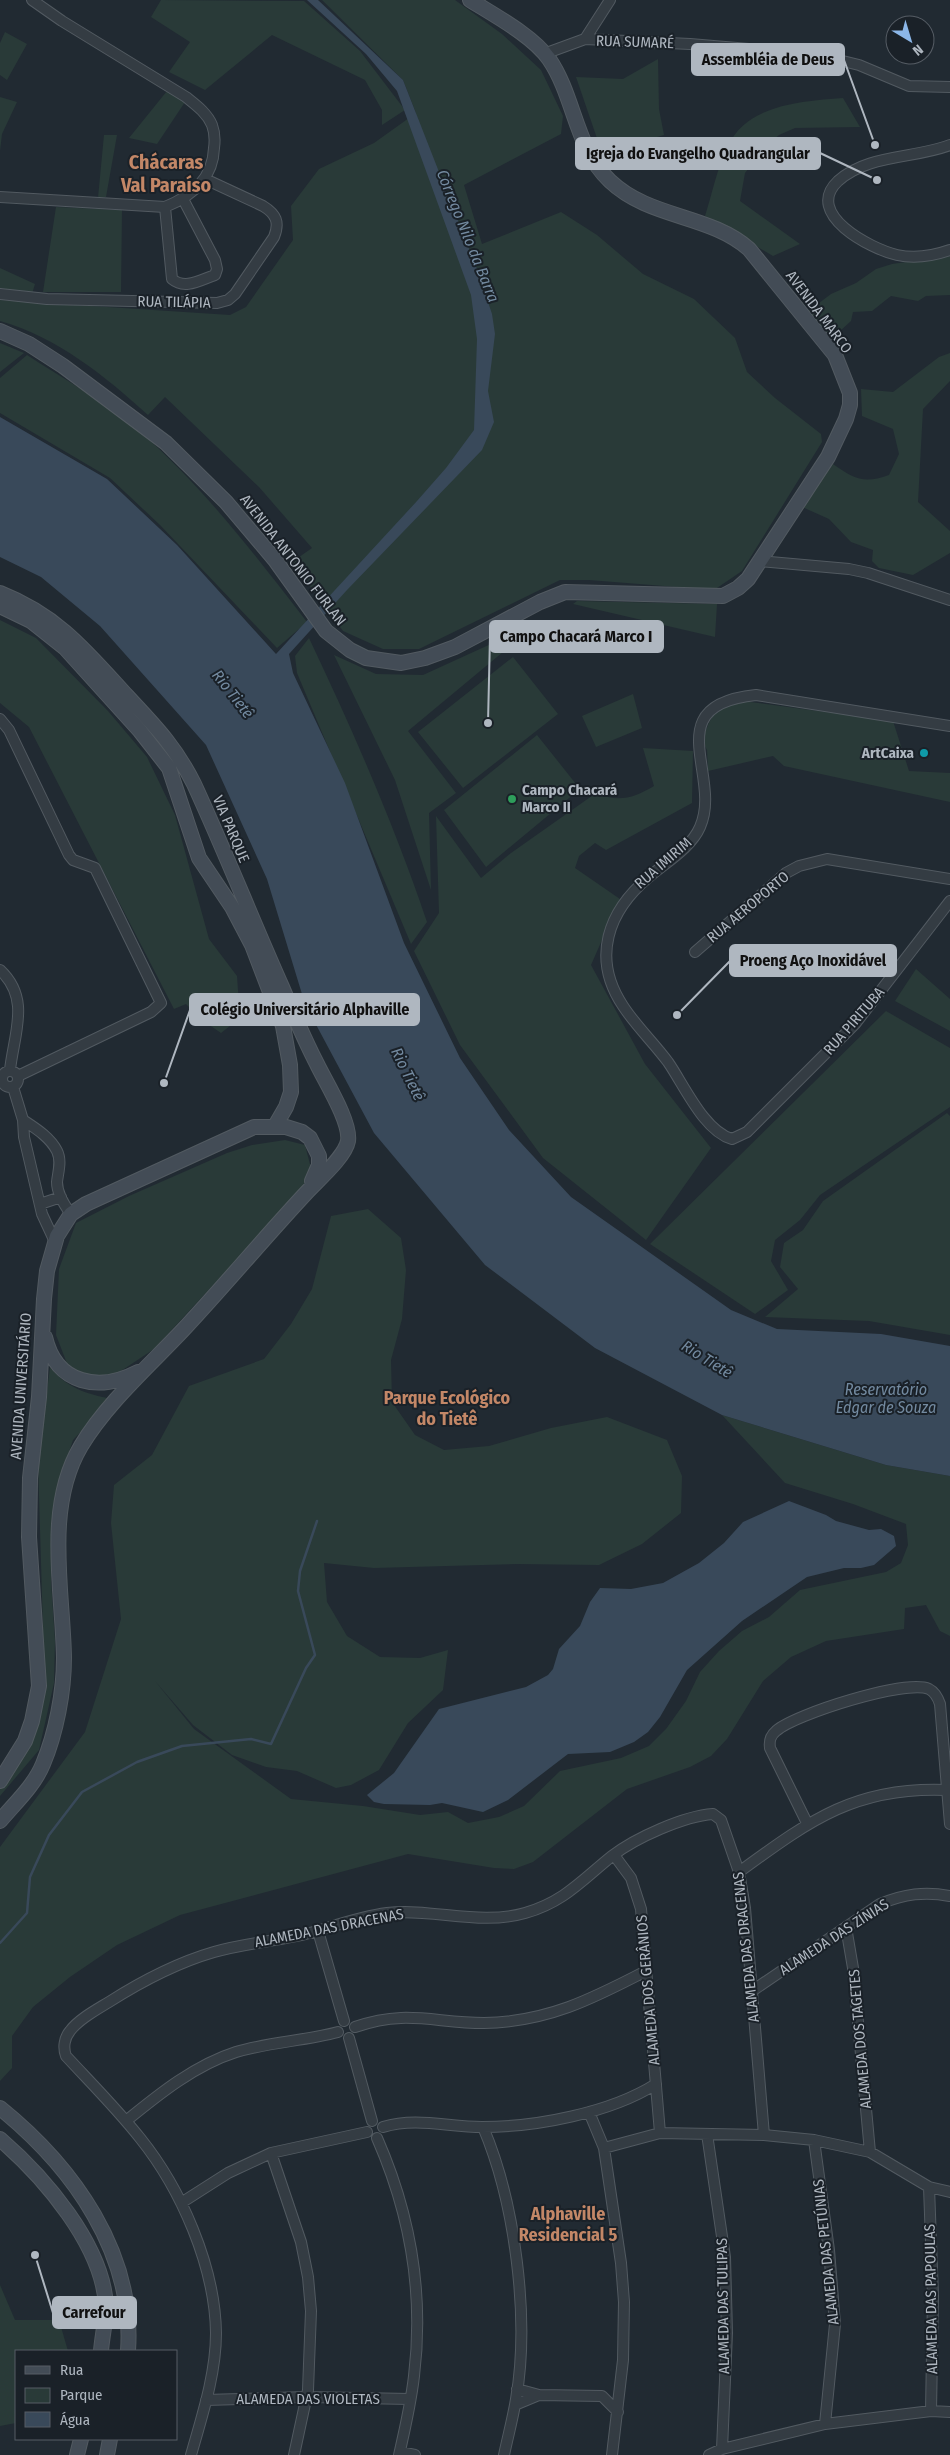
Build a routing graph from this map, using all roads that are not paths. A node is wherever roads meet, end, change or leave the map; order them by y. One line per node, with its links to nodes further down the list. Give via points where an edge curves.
1 (32, 0): 8 (street, via 201,110 212,125 215,138 214,159)
2 (470, 0): 5 (main road, AVENIDA MARCO)
3 (610, 0): 4 (street)
4 (585, 39): 5 (street); 6 (street, RUA SUMARÉ, via 818,55 859,65 909,86)
5 (544, 54): 15 (main road, AVENIDA MARCO, via 557,73 579,132 600,172 643,203 734,236 749,249 838,362 850,393 846,419 828,457)
6 (950, 87)
7 (950, 145): 12 (street, via 862,166 838,182 829,198 837,221 858,239 877,248 917,257)
8 (205, 179): 10 (street); 13 (street, RUA TILÁPIA, via 263,206 277,221 274,237 228,300 217,304 47,299)
9 (0, 197): 11 (street)
10 (183, 199): 11 (street); 11 (street, via 216,260 218,269 215,275 186,285 172,279)
11 (165, 207)
12 (950, 250)
13 (0, 294)
14 (0, 331): 18 (main road, AVENIDA ANTONIO FURLAN, via 29,344 63,366 166,443 226,502 275,560 326,631 350,650 382,662 401,663 425,658 455,647)
15 (759, 561): 17 (street, via 862,571); 18 (main road, AVENIDA MARCO, via 748,579 723,596 578,591 565,592)
16 (0, 593): 22 (main road, VIA PARQUE, via 37,610 66,630 161,731 185,766)
17 (950, 600)
18 (540, 602)
19 (0, 606): 23 (main road, via 31,621 65,648 158,752 176,785)
20 (0, 719): 28 (street, via 9,730 72,860 95,868 160,1003 151,1012)
21 (950, 726): 32 (street, RUA IMIRIM, via 756,695 722,701 702,723 698,743 705,807 699,830 681,850 630,892 617,911 607,936 607,953 612,984 622,1004 668,1062 715,1130 732,1139)
22 (224, 852): 23 (main road); 33 (main road, VIA PARQUE, via 310,1051 346,1125 348,1141 342,1153)
23 (199, 858): 31 (main road, via 232,907 252,945 283,1026 291,1092)
24 (950, 879): 26 (street, RUA AEROPORTO, via 827,859 810,862 786,873)
25 (950, 901): 32 (street, RUA PIRITUBA, via 855,1024)
26 (694, 952)
27 (0, 970): 28 (street, via 14,986 17,996)
28 (14, 1073): 29 (street, via 18,1083); 29 (street, via 2,1077 2,1082)
29 (13, 1087): 30 (street)
30 (23, 1120): 34 (street, via 50,1139 58,1153 60,1169 57,1184); 35 (street)
31 (275, 1126): 33 (main road, AVENIDA UNIVERSITÁRIO, via 302,1132 317,1149 319,1165); 36 (main road, AVENIDA UNIVERSITÁRIO, via 254,1127 86,1204)
32 (747, 1132)
33 (308, 1191): 39 (main road)
34 (61, 1196): 35 (street); 36 (street)
35 (40, 1204): 37 (street)
36 (71, 1214): 37 (main road, AVENIDA UNIVERSITÁRIO)
37 (55, 1242): 38 (main road, AVENIDA UNIVERSITÁRIO, via 46,1283)
38 (43, 1329): 39 (main road, via 47,1348 57,1364 72,1376 89,1383 108,1384); 40 (main road, AVENIDA UNIVERSITÁRIO, via 30,1478 29,1537 39,1686 32,1722)
39 (142, 1370): 42 (main road, via 85,1440 68,1478 58,1546 64,1662 59,1702 35,1780)
40 (0, 1781)
41 (947, 1790): 43 (street, via 924,1789 870,1796); 43 (street, via 938,1697 925,1688 869,1695 794,1719 770,1738 770,1748); 44 (street)
42 (0, 1821)
43 (807, 1823): 46 (street)
44 (950, 1824)
45 (614, 1855): 46 (street, ALAMEDA DAS DRACENAS, via 652,1833 712,1814 721,1820); 49 (street, ALAMEDA DAS DRACENAS, via 562,1898 523,1914 473,1918 426,1912 384,1913); 50 (street, ALAMEDA DOS GERÂNIOS, via 637,1892)
46 (739, 1872): 51 (street, ALAMEDA DAS DRACENAS)
47 (950, 1896): 48 (street, ALAMEDA DAS ZÍNIAS, via 932,1892 897,1897 880,1904)
48 (846, 1927): 51 (street, ALAMEDA DAS ZÍNIAS); 71 (street, ALAMEDA DOS TAGETES, via 853,1968)
49 (318, 1931): 52 (street); 59 (street, ALAMEDA DAS DRACENAS, via 244,1944 182,1962 92,2012 74,2026 65,2040 66,2056)
50 (646, 1970): 53 (street, via 589,2000 540,2017 485,2023 407,2016 371,2021); 56 (street, ALAMEDA DOS GERÂNIOS)
51 (752, 1991): 66 (street, ALAMEDA DAS DRACENAS)
52 (344, 2020): 53 (street); 54 (street)
53 (356, 2027): 55 (street, via 355,2034)
54 (338, 2032): 55 (street); 59 (street, via 257,2047 214,2061 173,2085)
55 (349, 2038): 60 (street)
56 (656, 2084): 58 (street); 64 (street, ALAMEDA DOS GERÂNIOS)
57 (0, 2108): 78 (main road, via 54,2160 101,2226 122,2278 127,2303)
58 (590, 2112): 62 (street, via 545,2121); 70 (street)
59 (126, 2121): 76 (street, via 142,2140)
60 (372, 2121): 61 (street); 63 (street, via 367,2125)
61 (383, 2127): 62 (street, via 417,2121); 67 (street)
62 (482, 2127): 79 (street, via 492,2148 501,2182 516,2257 520,2339)
63 (367, 2132): 67 (street); 72 (street)
64 (660, 2132): 65 (street); 70 (street)
65 (706, 2134): 66 (street); 93 (street, ALAMEDA DAS TULIPAS, via 725,2258 727,2333)
66 (764, 2135): 69 (street)
67 (377, 2138): 84 (street, via 400,2200 414,2266 416,2352)
68 (0, 2139): 77 (main road, via 18,2154 52,2193 78,2230 94,2261 106,2307)
69 (814, 2140): 71 (street); 90 (street, ALAMEDA DAS PETÚNIAS, via 835,2324)
70 (604, 2148): 80 (street, via 624,2302)
71 (870, 2152): 73 (street)
72 (271, 2153): 76 (street, via 228,2173); 83 (street, via 301,2242 308,2277 310,2310)
73 (933, 2188): 74 (street); 75 (street); 87 (street, ALAMEDA DAS PAPOULAS)
74 (950, 2192)
75 (950, 2198)
76 (181, 2203): 85 (street, via 201,2253 215,2313 216,2334)
77 (101, 2350)
78 (128, 2350)
79 (517, 2389): 81 (street); 86 (street)
80 (620, 2390): 82 (street); 88 (street)
81 (539, 2396): 82 (street); 86 (street)
82 (598, 2396): 88 (street)
83 (306, 2397): 84 (street, ALAMEDA DAS VIOLETAS); 85 (street, ALAMEDA DAS VIOLETAS); 98 (street)
84 (410, 2399): 94 (street)
85 (206, 2400): 97 (street)
86 (515, 2405): 100 (street)
87 (931, 2411): 89 (street); 90 (street)
88 (618, 2412): 101 (street)
89 (950, 2412)
90 (825, 2424): 93 (street)
91 (81, 2440): 95 (main road)
92 (110, 2440): 96 (main road)
93 (722, 2449): 102 (street)
94 (399, 2453): 99 (street)
95 (77, 2455)
96 (107, 2455)
97 (191, 2455)
98 (294, 2455)
99 (415, 2455)
100 (504, 2455)
101 (612, 2455)
102 (709, 2455)

